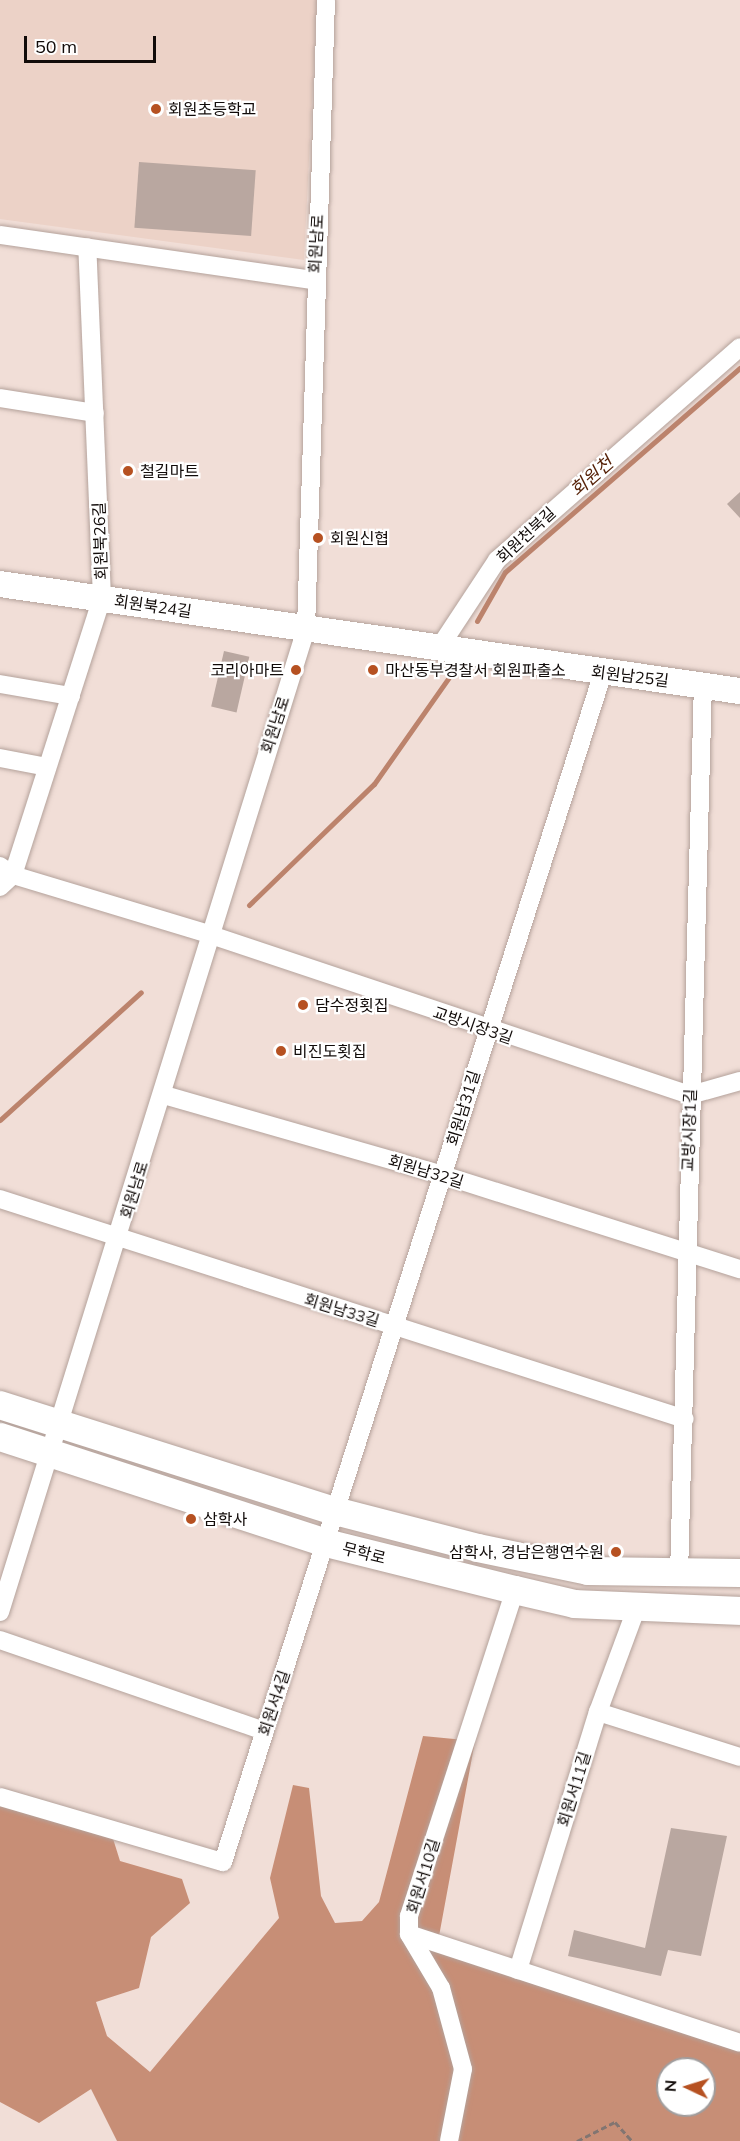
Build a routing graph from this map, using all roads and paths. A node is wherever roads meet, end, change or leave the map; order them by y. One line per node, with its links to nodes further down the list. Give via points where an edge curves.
1 (326, 0): 4 (street, 회원남로)
2 (0, 235): 3 (street)
3 (87, 247): 4 (street); 7 (street, 회원북26길)
4 (314, 280): 10 (street, 회원남로)
5 (740, 347): 11 (street, 회원천북길, via 497,560)
6 (0, 398): 7 (street)
7 (95, 413): 9 (street, 회원북26길)
8 (0, 584): 9 (main road, 회원북24길)
9 (102, 598): 10 (main road, 회원북24길); 16 (street, 회원북26길)
10 (306, 629): 11 (main road, 회원남25길); 20 (street, 회원남로)
11 (441, 645): 12 (main road, 회원남25길)
12 (603, 674): 14 (main road, 회원남25길); 21 (street, 회원남31길)
13 (0, 684): 16 (street)
14 (703, 685): 15 (main road, 회원남25길); 24 (street, 교방시장1길)
15 (740, 691)
16 (71, 696): 18 (street, 회원북26길)
17 (0, 758): 18 (street)
18 (47, 767): 19 (street, 회원북26길)
19 (4, 876): 20 (street, 교방시장3길)
20 (208, 934): 21 (street, 교방시장3길); 23 (street, 회원남로)
21 (487, 1030): 24 (street, 교방시장3길); 25 (street, 회원남31길)
22 (740, 1081): 24 (street)
23 (164, 1095): 25 (street, 회원남32길); 27 (street, 회원남로)
24 (690, 1095): 28 (street, 교방시장1길)
25 (443, 1175): 28 (street, 회원남32길); 30 (street, 회원남31길)
26 (0, 1200): 27 (street, 회원남33길)
27 (118, 1241): 30 (street, 회원남33길); 33 (street, 회원남로)
28 (685, 1256): 29 (street, 회원남32길); 32 (street, 교방시장1길)
29 (740, 1269)
30 (395, 1326): 32 (street, 회원남33길); 36 (street, 회원남31길)
31 (0, 1405): 33 (main road, 무학로)
32 (685, 1419): 39 (street, 교방시장1길)
33 (61, 1423): 35 (street, 회원남로); 36 (main road, 무학로)
34 (0, 1437): 35 (main road, 무학로)
35 (51, 1455): 37 (main road, 무학로); 43 (street, 회원남로)
36 (335, 1511): 37 (street, 회원남31길); 39 (main road, 무학로, via 588,1571)
37 (326, 1543): 40 (main road, 무학로); 46 (street, 회원서4길)
38 (740, 1574): 39 (main road, 무학로)
39 (679, 1575)
40 (515, 1590): 41 (main road, 무학로); 49 (street, 회원서10길, via 408,1916)
41 (636, 1609): 42 (main road, 무학로); 45 (street, 회원서11길)
42 (740, 1611)
43 (0, 1612)
44 (0, 1640): 46 (street)
45 (598, 1712): 47 (street); 50 (street, 회원서11길)
46 (265, 1731): 48 (street, 회원서4길, via 223,1862)
47 (740, 1757)
48 (0, 1797)
49 (409, 1934): 50 (street, 회원서10길); 52 (street, via 441,1988 463,2068)
50 (518, 1970): 51 (street, 회원서10길)
51 (740, 2043)
52 (449, 2141)
53 (578, 2141): 54 (path, via 615,2122)
54 (632, 2141)

